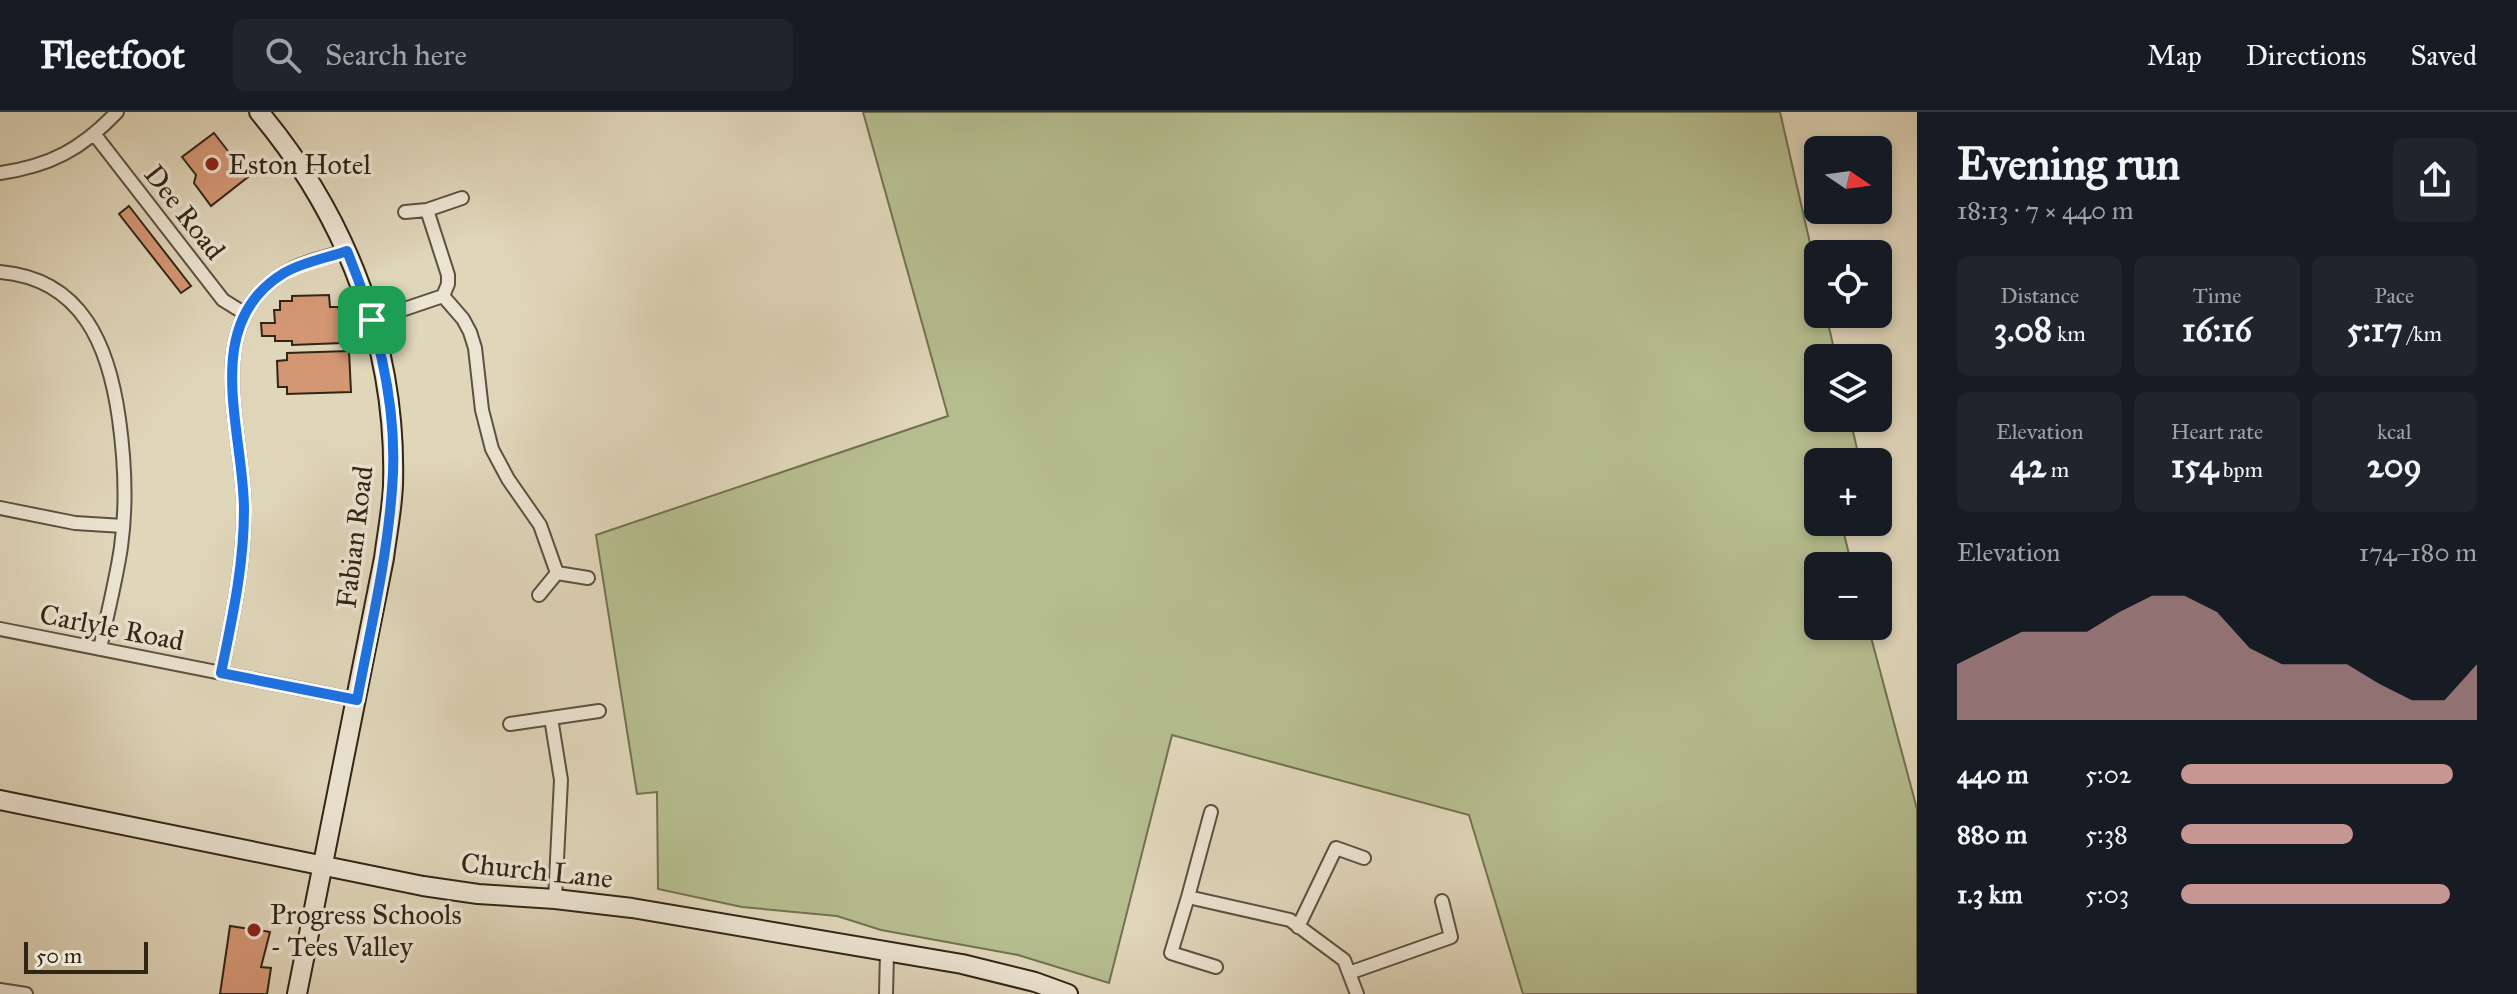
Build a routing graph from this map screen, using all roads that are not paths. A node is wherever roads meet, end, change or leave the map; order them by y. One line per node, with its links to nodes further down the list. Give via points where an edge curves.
1 (117, 112): 3 (street)
2 (259, 112): 8 (street, Fabian Road, via 314,188)
3 (95, 135): 4 (street, via 47,163); 11 (street, Dee Road, via 223,300)
4 (0, 173)
5 (462, 198): 6 (street)
6 (427, 210): 7 (street); 10 (street, via 448,275)
7 (405, 212)
8 (347, 251): 11 (street, via 287,271); 12 (street, Fabian Road)
9 (0, 272): 14 (street, via 33,279 61,294 96,333 116,393 125,476)
10 (443, 296): 12 (street); 15 (street, via 470,332 492,449 540,525)
11 (244, 313): 20 (street, via 232,379 242,469 243,551)
12 (372, 320): 21 (street, Fabian Road, via 392,419 393,487)
13 (0, 508): 14 (street)
14 (123, 526): 19 (street)
15 (557, 573): 16 (street); 17 (street)
16 (588, 578)
17 (539, 595)
18 (0, 629): 19 (street, Carlyle Road)
19 (100, 649): 20 (street, Carlyle Road)
20 (221, 673): 21 (street, Carlyle Road)
21 (357, 700): 28 (street, Fabian Road)
22 (599, 711): 23 (street)
23 (551, 718): 24 (street); 30 (street, via 561,780)
24 (510, 724)
25 (0, 800): 28 (street, Church Lane)
26 (1211, 812): 29 (street)
27 (1364, 858): 32 (street, via 1336,848)
28 (323, 866): 30 (street, Church Lane, via 478,894); 38 (street, Fabian Road)
29 (1188, 897): 32 (street, via 1290,920); 34 (street, via 1171,953)
30 (555, 899): 33 (street, Church Lane)
31 (1442, 901): 35 (street, via 1451,937)
32 (1298, 927): 35 (street, via 1344,960)
33 (887, 953): 39 (street); 40 (street, Church Lane, via 962,964)
34 (1216, 967)
35 (1349, 973): 41 (street)
36 (0, 990): 37 (street)
37 (26, 994)
38 (297, 994)
39 (886, 994)
40 (1068, 994)
41 (1357, 994)

